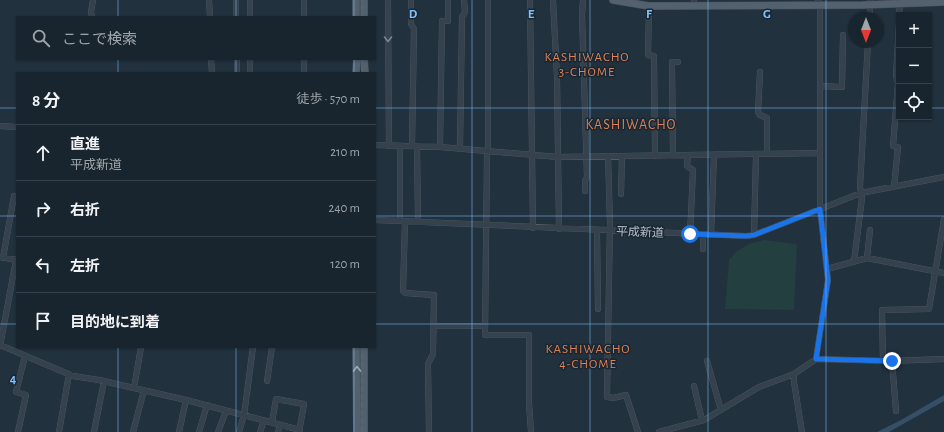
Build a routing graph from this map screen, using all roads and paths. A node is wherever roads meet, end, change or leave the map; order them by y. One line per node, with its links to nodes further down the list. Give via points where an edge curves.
1 (93, 0): 27 (street)
2 (209, 0): 28 (street)
3 (236, 0): 29 (street)
4 (250, 0): 30 (street)
5 (304, 0): 31 (street)
6 (356, 0): 32 (main road)
7 (364, 0): 33 (main road)
8 (388, 0): 55 (street, one-way to 55)
9 (411, 0): 57 (street, via 411,24 414,29)
10 (448, 0): 58 (street, via 448,21 442,21)
11 (464, 0): 59 (street)
12 (488, 0): 60 (street)
13 (530, 0): 67 (street)
14 (553, 0): 72 (street)
15 (582, 0): 71 (street)
16 (613, 0): 17 (main road)
17 (621, 1): 25 (main road)
18 (819, 2): 19 (main road); 23 (main road); 51 (street)
19 (870, 2): 24 (main road)
20 (944, 2): 24 (main road)
21 (694, 3): 22 (main road); 25 (main road)
22 (786, 3): 23 (main road)
23 (798, 3)
24 (900, 4): 26 (street)
25 (648, 6): 70 (street, via 648,55 654,56)
26 (900, 12)
27 (92, 16)
28 (210, 16)
29 (236, 16)
30 (250, 16)
31 (304, 16)
32 (356, 16)
33 (364, 16)
34 (844, 34): 51 (street, via 842,87)
35 (868, 48): 76 (street)
36 (898, 48): 74 (street, via 898,83 893,146 898,147)
37 (211, 60): 44 (street)
38 (236, 60): 45 (street)
39 (250, 60): 46 (street)
40 (304, 60): 47 (street)
41 (356, 60): 48 (main road)
42 (364, 60): 49 (main road)
43 (678, 62): 64 (street, via 672,62)
44 (212, 72)
45 (237, 72)
46 (250, 72)
47 (304, 72)
48 (356, 72)
49 (364, 72)
50 (760, 72): 63 (street, via 758,112 767,118)
51 (820, 86): 61 (street)
52 (0, 126): 53 (street)
53 (16, 127)
54 (376, 145): 55 (street)
55 (389, 146): 56 (street)
56 (400, 146): 57 (street); 82 (street)
57 (414, 146): 58 (street); 83 (street)
58 (440, 147): 59 (street)
59 (460, 148): 60 (street)
60 (488, 151): 67 (street); 84 (street)
61 (820, 153): 63 (street); 79 (street)
62 (756, 154): 63 (street); 66 (street); 93 (street)
63 (767, 154)
64 (673, 155): 65 (street); 70 (street)
65 (688, 155): 66 (street); 90 (street, via 687,166 693,170)
66 (714, 155): 92 (street)
67 (533, 156): 72 (street); 85 (street)
68 (608, 156): 69 (street); 71 (street); 89 (street)
69 (622, 156): 70 (street); 77 (street)
70 (655, 156)
71 (586, 157): 72 (street); 75 (street)
72 (558, 158): 86 (street)
73 (944, 177): 74 (street, 平成新道)
74 (894, 186): 76 (street, 平成新道)
75 (585, 191)
76 (861, 193): 79 (street, 平成新道); 98 (street, via 862,205)
77 (621, 194)
78 (16, 197): 95 (street, via 14,196)
79 (820, 209): 93 (street, 平成新道); 99 (street)
80 (944, 219): 100 (street)
81 (376, 220): 82 (street, 平成新道)
82 (402, 221): 83 (street, 平成新道); 103 (street, via 403,291 434,295)
83 (418, 221): 84 (street, 平成新道)
84 (485, 224): 85 (street, 平成新道); 104 (street)
85 (533, 228): 86 (street, 平成新道)
86 (559, 229): 87 (street, 平成新道)
87 (597, 230): 89 (street, 平成新道); 102 (street)
88 (870, 230): 96 (street)
89 (610, 231): 90 (street, 平成新道); 152 (street, via 607,397 626,395)
90 (690, 234): 91 (street, 平成新道)
91 (703, 235): 92 (street, 平成新道); 94 (street)
92 (710, 235): 93 (street, 平成新道)
93 (754, 235)
94 (703, 249)
95 (2, 258): 97 (street)
96 (867, 258): 98 (street); 100 (street)
97 (16, 260): 105 (street)
98 (854, 261): 99 (street)
99 (827, 269): 112 (street, via 827,290)
100 (936, 271): 101 (street); 115 (street, via 929,309 882,310)
101 (944, 273)
102 (598, 309)
103 (434, 326): 104 (street); 150 (street, via 433,354 428,364)
104 (485, 326): 151 (street, via 485,335 530,335)
105 (0, 346): 111 (street)
106 (142, 348): 122 (street)
107 (253, 348): 130 (street)
108 (272, 348): 120 (street)
109 (356, 348): 124 (main road, one-way to 109)
110 (364, 348): 124 (main road)
111 (25, 356): 117 (street); 136 (street, via 16,392 26,395)
112 (816, 359): 115 (street); 118 (street)
113 (944, 359): 116 (street)
114 (707, 361): 128 (street)
115 (883, 361): 116 (street)
116 (892, 361): 129 (street)
117 (69, 374): 119 (street); 137 (street)
118 (794, 374): 128 (street, via 759,387); 154 (street)
119 (104, 381): 122 (street); 138 (street)
120 (267, 381)
121 (694, 386): 132 (street)
122 (134, 388): 123 (street)
123 (144, 390): 125 (street); 139 (street)
124 (360, 391): 146 (main road); 147 (main road); 148 (main road); 149 (main road)
125 (186, 400): 126 (street); 140 (street)
126 (207, 405): 127 (street); 141 (street)
127 (226, 410): 130 (street); 142 (street)
128 (721, 410): 132 (street)
129 (896, 411)
130 (244, 415): 131 (street); 143 (street)
131 (264, 420): 133 (street); 144 (street)
132 (702, 420): 153 (street)
133 (272, 422): 134 (street); 135 (street, via 276,399 304,404)
134 (280, 425): 135 (street); 145 (street)
135 (299, 431)
136 (18, 432)
137 (59, 432)
138 (94, 432)
139 (133, 432)
140 (179, 432)
141 (199, 432)
142 (218, 432)
143 (239, 432)
144 (260, 432)
145 (278, 432)
146 (353, 432)
147 (357, 432)
148 (364, 432)
149 (368, 432)
150 (429, 432)
151 (531, 432)
152 (638, 432)
153 (659, 432)
154 (802, 432)

